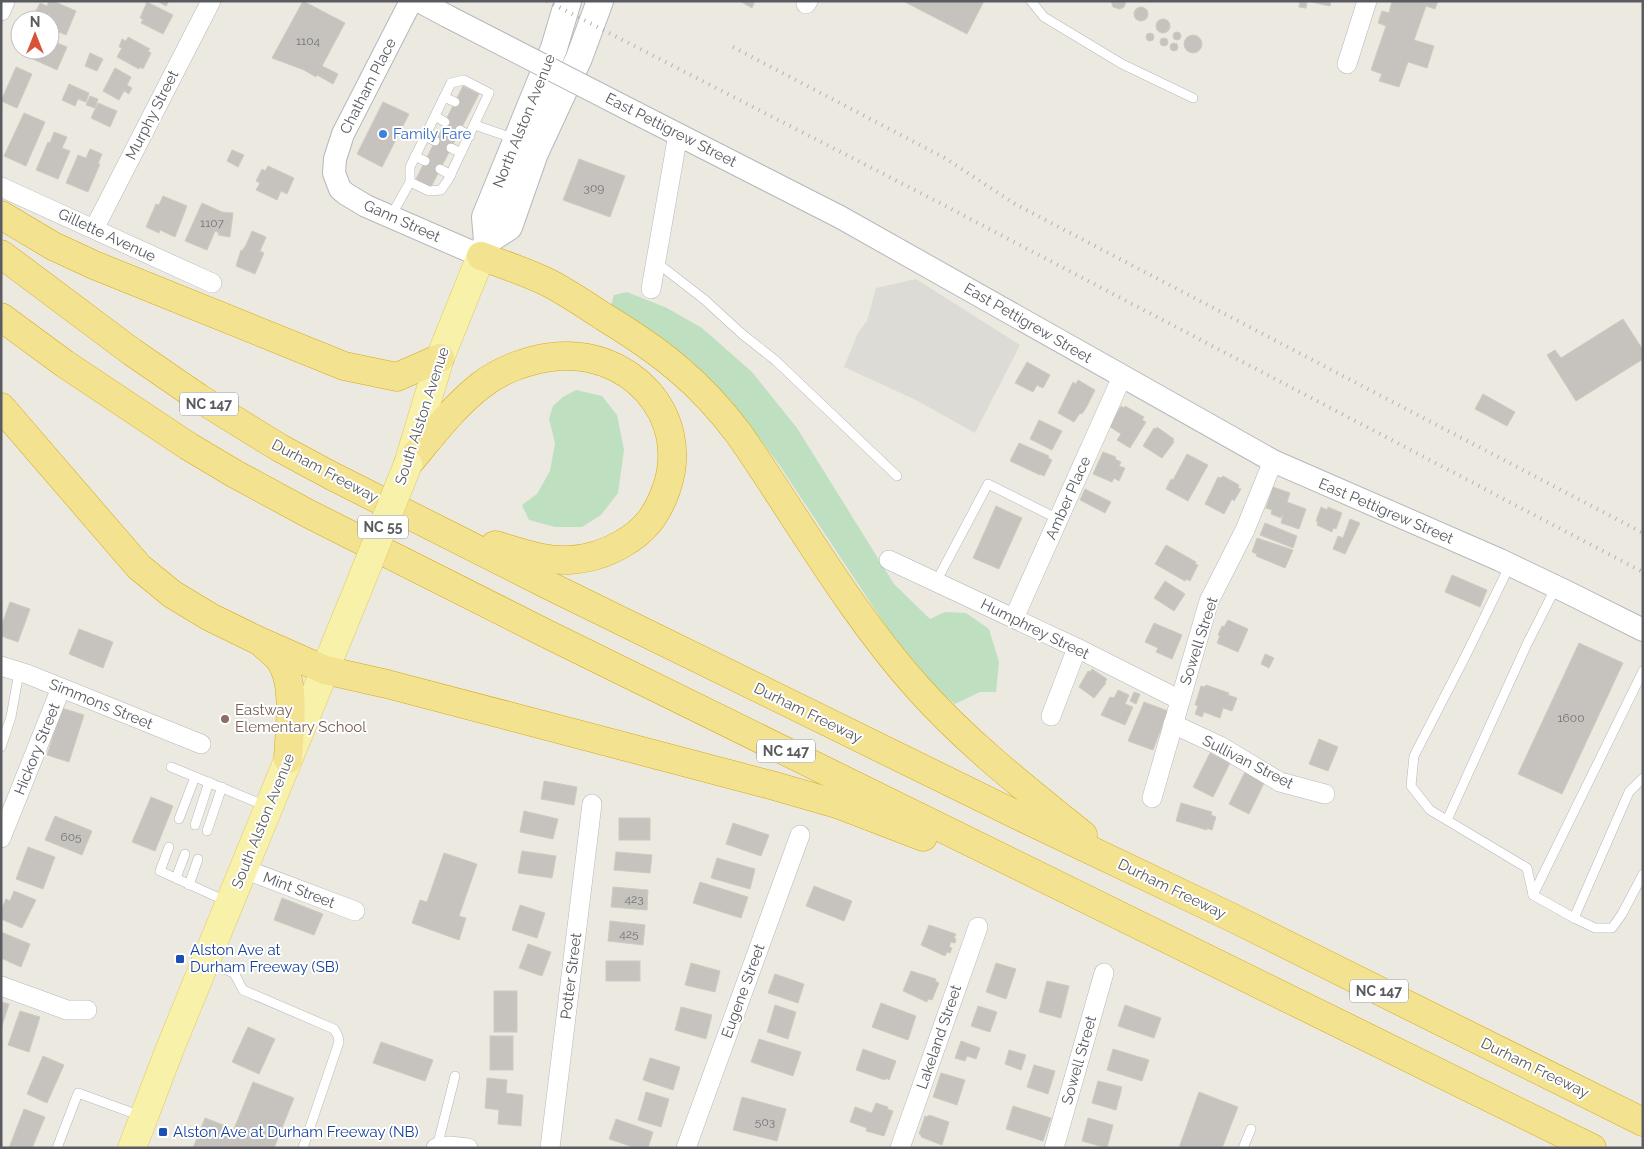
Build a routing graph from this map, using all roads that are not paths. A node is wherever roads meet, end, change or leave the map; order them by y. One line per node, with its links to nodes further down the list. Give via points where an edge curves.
1 (5, 1): 9 (street)
2 (211, 1): 36 (street, Murphy Street)
3 (411, 1): 30 (street, Chatham Place, via 343,134)
4 (419, 1): 20 (street, East Pettigrew Street, bridge)
5 (568, 1): 23 (main road, North Alston Avenue / NC 55, via 554,48)
6 (600, 1): 37 (main road, via 579,58 535,153 509,227)
7 (1031, 1): 12 (lane, via 1044,18 1122,64)
8 (1366, 1): 10 (street)
9 (1, 11)
10 (1347, 64)
11 (444, 97): 13 (lane); 15 (lane); 16 (lane, via 451,83 464,80 490,94)
12 (1193, 98)
13 (455, 102)
14 (470, 110): 16 (lane)
15 (435, 116): 17 (lane); 21 (lane)
16 (480, 116): 18 (lane)
17 (445, 122)
18 (476, 125): 22 (lane); 23 (lane)
19 (460, 130): 22 (lane)
20 (678, 134): 39 (street); 44 (street, East Pettigrew Street, via 840,217)
21 (425, 136): 24 (lane); 27 (lane)
22 (470, 136): 26 (lane)
23 (517, 139): 37 (main road, North Alston Avenue / NC 55, via 485,217)
24 (435, 141)
25 (450, 148): 26 (lane)
26 (461, 153): 31 (lane)
27 (415, 156): 28 (lane); 32 (lane, via 410,167)
28 (425, 161)
29 (440, 169): 31 (lane)
30 (334, 173): 35 (street, Gann Street, via 346,194)
31 (451, 175): 32 (lane, via 441,190 429,191)
32 (410, 182): 35 (lane)
33 (1, 187): 36 (street, Gillette Avenue)
34 (1, 215): 43 (highway, via 53,246 94,265 344,366 397,377)
35 (391, 216): 37 (street, Gann Street)
36 (94, 229): 40 (street, Gillette Avenue)
37 (484, 248): 43 (main road, South Alston Avenue / NC 55); 87 (highway, via 565,292 646,343 701,389 739,434 867,625 919,689 987,756)
38 (1, 254): 50 (highway, Durham Freeway / NC 147, via 199,398 321,471)
39 (656, 262): 41 (street); 48 (lane, via 775,360)
40 (212, 283)
41 (650, 289)
42 (1, 317): 89 (highway, NC 147, via 128,407 235,474 426,574)
43 (440, 358): 47 (main road, South Alston Avenue / NC 55)
44 (1122, 377): 46 (street, East Pettigrew Street); 49 (street, Amber Place)
45 (1, 407): 57 (highway, via 138,567 189,605)
46 (1273, 461): 52 (street, East Pettigrew Street); 63 (street, Sowell Street, via 1209,601)
47 (408, 464): 50 (highway, via 444,421 483,384 523,364 560,356 584,356 632,376 648,391 669,429 672,465 661,503 641,532 609,552 589,558 543,559); 60 (main road, South Alston Avenue / NC 55, bridge)
48 (897, 476)
49 (1058, 519): 53 (lane, via 988,484); 55 (street, Amber Place)
50 (433, 527): 87 (highway, Durham Freeway / NC 147)
51 (889, 560): 53 (street, Humphrey Street)
52 (1510, 565): 54 (street, East Pettigrew Street); 79 (lane, via 1414,756 1410,786 1430,810)
53 (936, 582): 55 (street, Humphrey Street)
54 (1556, 587): 56 (street, East Pettigrew Street); 79 (lane)
55 (1014, 618): 58 (street, Humphrey Street)
56 (1643, 630)
57 (257, 640): 60 (highway); 68 (highway, via 280,659 287,676 290,702)
58 (1077, 648): 63 (street, Humphrey Street); 64 (street)
59 (10, 669): 62 (street, Simmons Street); 67 (lane, via 11,717)
60 (325, 670): 68 (main road, South Alston Avenue / NC 55); 89 (highway, via 771,785 837,804 968,856)
61 (1643, 671): 93 (lane)
62 (62, 688): 66 (street, Simmons Street); 83 (street, Hickory Street)
63 (1180, 700): 65 (street, Sowell Street)
64 (1051, 716)
65 (1173, 724): 74 (street, Sullivan Street, via 1220,746 1280,782); 75 (street, Sowell Street)
66 (201, 744)
67 (1, 747)
68 (288, 759): 77 (main road, South Alston Avenue / NC 55)
69 (172, 767): 70 (lane)
70 (195, 777): 72 (lane); 78 (lane)
71 (1643, 778): 96 (lane, via 1629,792)
72 (208, 782): 73 (lane); 80 (lane)
73 (222, 787): 77 (lane); 81 (lane)
74 (1325, 794)
75 (1152, 798)
76 (592, 804): 111 (street, Potter Street)
77 (269, 807): 88 (main road, South Alston Avenue / NC 55)
78 (180, 819)
79 (1447, 820): 93 (lane, via 1527,868)
80 (194, 825)
81 (207, 831)
82 (800, 835): 112 (street, Eugene Street)
83 (1, 838)
84 (169, 847): 91 (lane, via 160,871)
85 (185, 854): 91 (lane)
86 (198, 859): 92 (lane)
87 (1115, 861): 104 (highway, Durham Freeway / NC 147)
88 (244, 868): 94 (main road, South Alston Avenue / NC 55); 95 (street, Mint Street)
89 (1026, 870): 116 (highway, NC 147)
90 (1643, 874): 96 (lane, via 1612,928 1595,928)
91 (176, 878): 92 (lane)
92 (189, 885): 94 (lane)
93 (1533, 895): 96 (lane)
94 (230, 903): 98 (main road, South Alston Avenue / NC 55)
95 (355, 912)
96 (1574, 918)
97 (978, 926): 113 (street, Lakeland Street)
98 (206, 962): 103 (main road, South Alston Avenue / NC 55); 108 (lane, via 234,973 242,990 334,1028 339,1042)
99 (1104, 973): 114 (street, Sowell Street)
100 (1, 986): 101 (street, via 67,1010)
101 (87, 1010)
102 (456, 1076): 109 (lane)
103 (144, 1117): 106 (lane, via 78,1093); 107 (main road, South Alston Avenue / NC 55)
104 (1643, 1122)
105 (1251, 1129): 115 (lane)
106 (57, 1148)
107 (132, 1148)
108 (303, 1148)
109 (437, 1148): 110 (street)
110 (468, 1148)
111 (550, 1148)
112 (686, 1148)
113 (900, 1148)
114 (1054, 1148)
115 (1244, 1148)
116 (1592, 1148)

